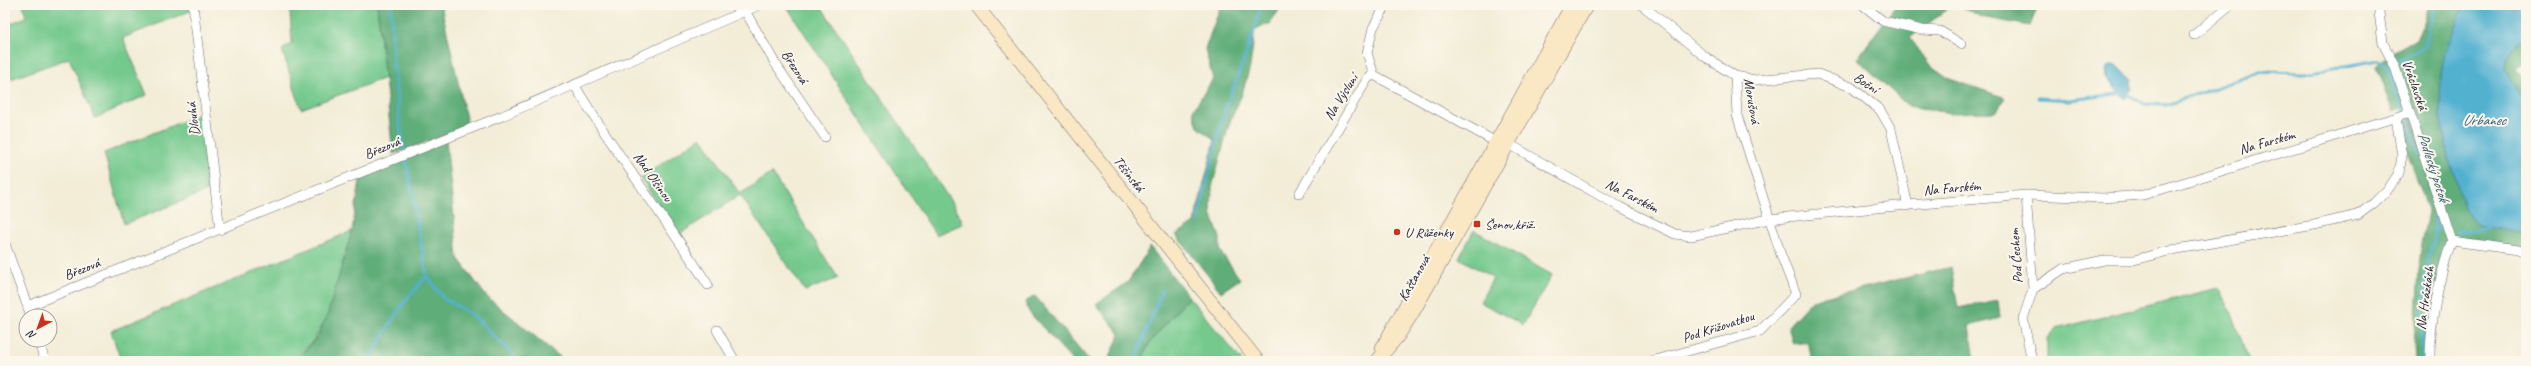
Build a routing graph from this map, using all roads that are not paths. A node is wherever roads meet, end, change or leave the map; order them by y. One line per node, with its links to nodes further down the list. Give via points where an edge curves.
1 (193, 5): 24 (street, Dlouhá)
2 (759, 5): 11 (street, Březová)
3 (976, 5): 35 (main road, Těšínská)
4 (1386, 5): 14 (street, via 1373,28 1367,53)
5 (1572, 5): 19 (main road, Kaštanová)
6 (1587, 5): 19 (main road, Kaštanová)
7 (1642, 5): 15 (street, Morušová, via 1704,56)
8 (1863, 5): 13 (street, via 1883,21 1922,30 1940,30)
9 (2230, 5): 12 (street)
10 (2378, 5): 17 (street, Vráclavská, via 2383,43 2394,64)
11 (745, 11): 16 (street, Březová); 18 (street, Březová, via 775,63)
12 (2194, 36)
13 (1961, 44)
14 (1374, 75): 19 (street, Na Výsluní); 20 (street, Na Výsluní, via 1368,78)
15 (1735, 76): 22 (street, Boční, via 1755,80 1818,74 1851,87 1880,110 1891,129); 23 (street, Morušová, via 1737,115)
16 (575, 86): 24 (street, Březová); 28 (street, Nad Olšinou, via 597,123)
17 (2404, 115): 21 (street, Na Farském, via 2143,195 2103,198); 25 (street, Vráclavská); 29 (street, via 2399,173 2389,188 2358,215 2172,250 2134,260 2104,260 2063,269)
18 (824, 137)
19 (1503, 143): 23 (street, Na Farském, via 1620,208 1675,234 1691,236); 36 (main road, Kaštanová, via 1412,314 1398,336)
20 (1299, 194)
21 (2026, 195): 22 (street, Na Farském); 29 (street, Pod Čechem)
22 (1908, 206): 23 (street, Na Farském)
23 (1769, 219): 37 (street, Pod Křižovatkou, via 1796,294 1760,331)
24 (220, 230): 30 (street, Březová)
25 (2452, 241): 27 (street); 39 (street, Na Hrázkách, via 2444,260)
26 (5, 244): 30 (street)
27 (2526, 251)
28 (708, 285)
29 (2033, 289): 38 (street, Pod Čechem, via 2023,319)
30 (28, 306)
31 (717, 330): 34 (street)
32 (41, 348): 33 (street)
33 (45, 361)
34 (735, 361)
35 (1258, 361)
36 (1376, 361)
37 (1652, 361)
38 (2032, 361)
39 (2430, 361)

